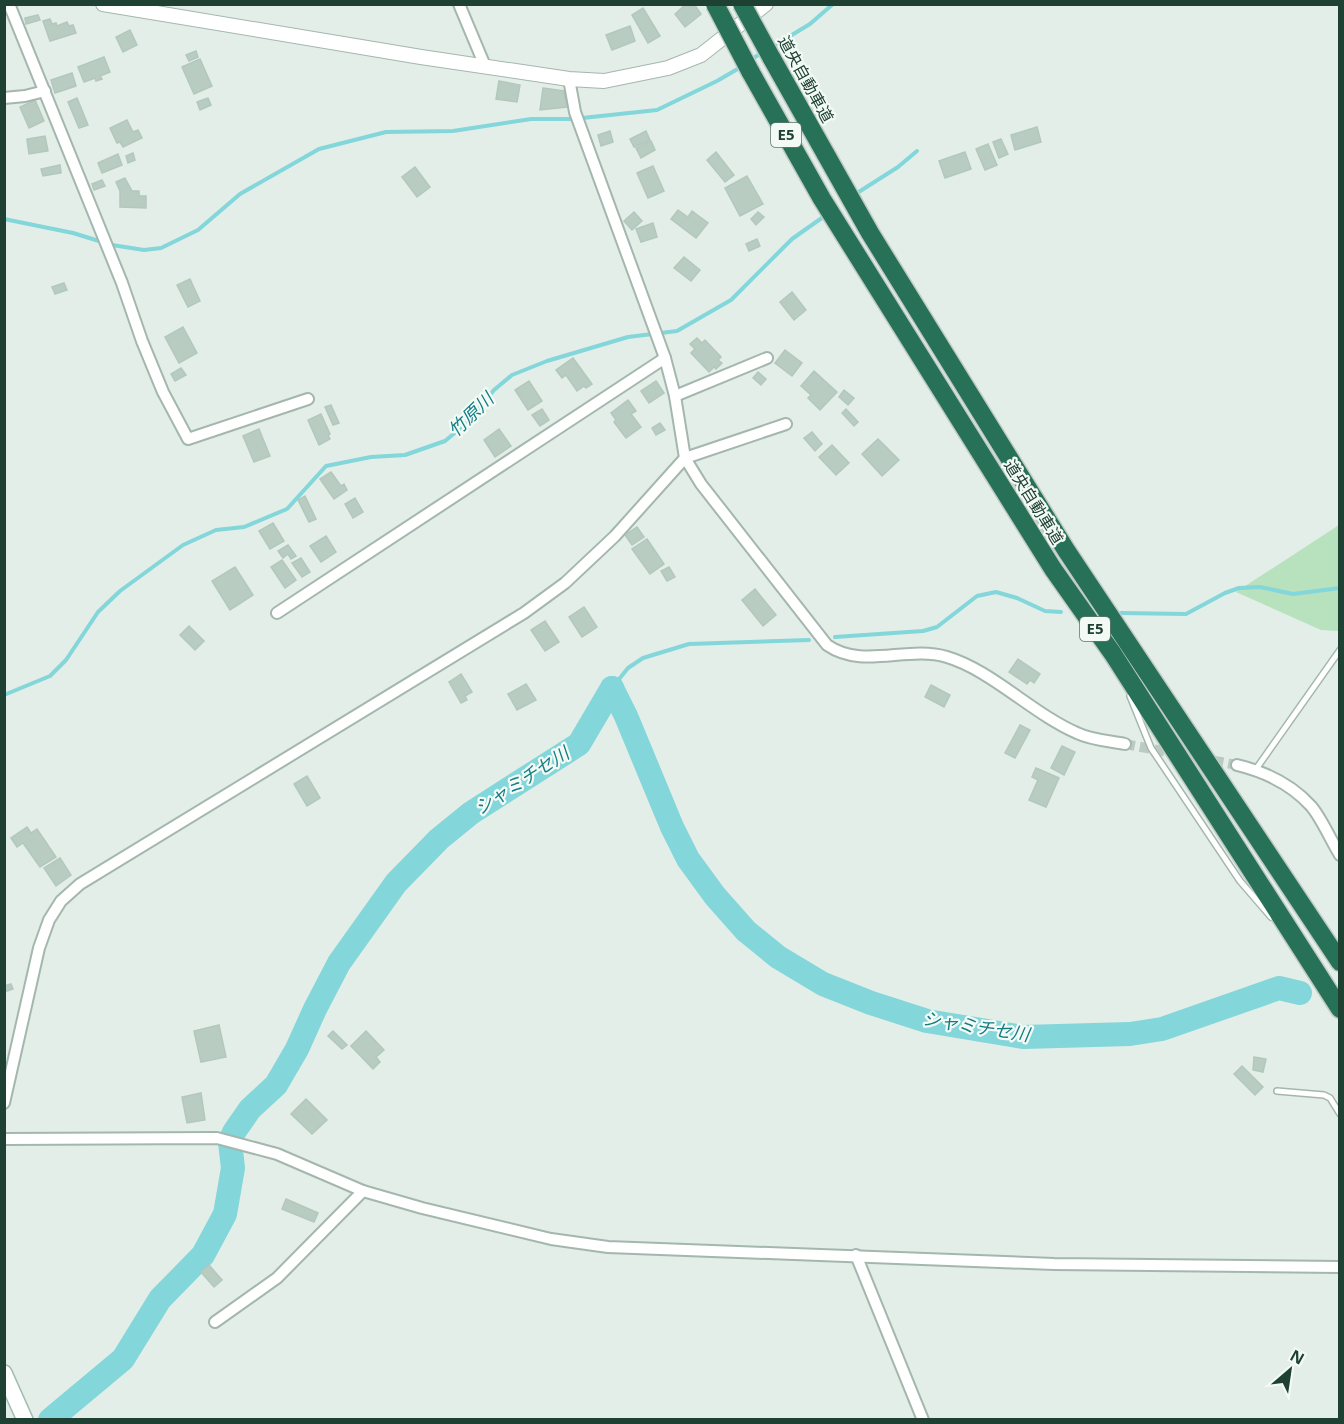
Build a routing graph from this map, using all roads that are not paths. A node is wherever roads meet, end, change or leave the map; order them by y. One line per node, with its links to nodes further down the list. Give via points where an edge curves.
1 (9, 4): 9 (street)
2 (104, 4): 7 (street)
3 (459, 4): 7 (street)
4 (715, 4): 26 (highway, 道央自動車道 / E5, bridge, via 852,249 1053,569 1113,654)
5 (742, 4): 23 (highway, 道央自動車道 / E5, bridge, via 870,233 1066,550)
6 (766, 4): 8 (street, via 700,55 668,68 604,81)
7 (485, 66): 8 (street)
8 (569, 79): 11 (street, via 575,112)
9 (45, 91): 10 (street); 14 (street, via 150,362 188,439)
10 (4, 98)
11 (665, 358): 13 (street); 17 (street)
12 (767, 358): 13 (street)
13 (675, 396): 16 (street)
14 (308, 399)
15 (786, 424): 16 (street)
16 (685, 458): 19 (street, via 700,484 827,645 840,654 857,657 924,653 946,657 970,666 1078,734); 30 (street, via 615,536 565,583 524,613 80,884 61,901 48,920 39,948)
17 (277, 613)
18 (1340, 650): 21 (lane)
19 (1125, 744)
20 (1238, 765): 21 (street)
21 (1256, 770): 22 (street, via 1286,784 1312,807)
22 (1340, 855)
23 (1291, 887): 24 (highway); 25 (highway, 道央自動車道 / E5)
24 (1340, 956)
25 (1340, 962)
26 (1313, 969): 27 (highway, 道央自動車道 / E5); 28 (highway)
27 (1340, 1008)
28 (1340, 1025)
29 (1277, 1091): 31 (lane, via 1324,1095)
30 (4, 1103)
31 (1340, 1113)
32 (4, 1139): 33 (street, via 217,1138 277,1154)
33 (363, 1191): 34 (street, via 495,1226 608,1247); 36 (street, via 277,1278)
34 (856, 1255): 35 (street, via 1066,1264); 39 (street)
35 (1340, 1267)
36 (215, 1322)
37 (4, 1373): 38 (main road)
38 (26, 1419)
39 (923, 1419)

